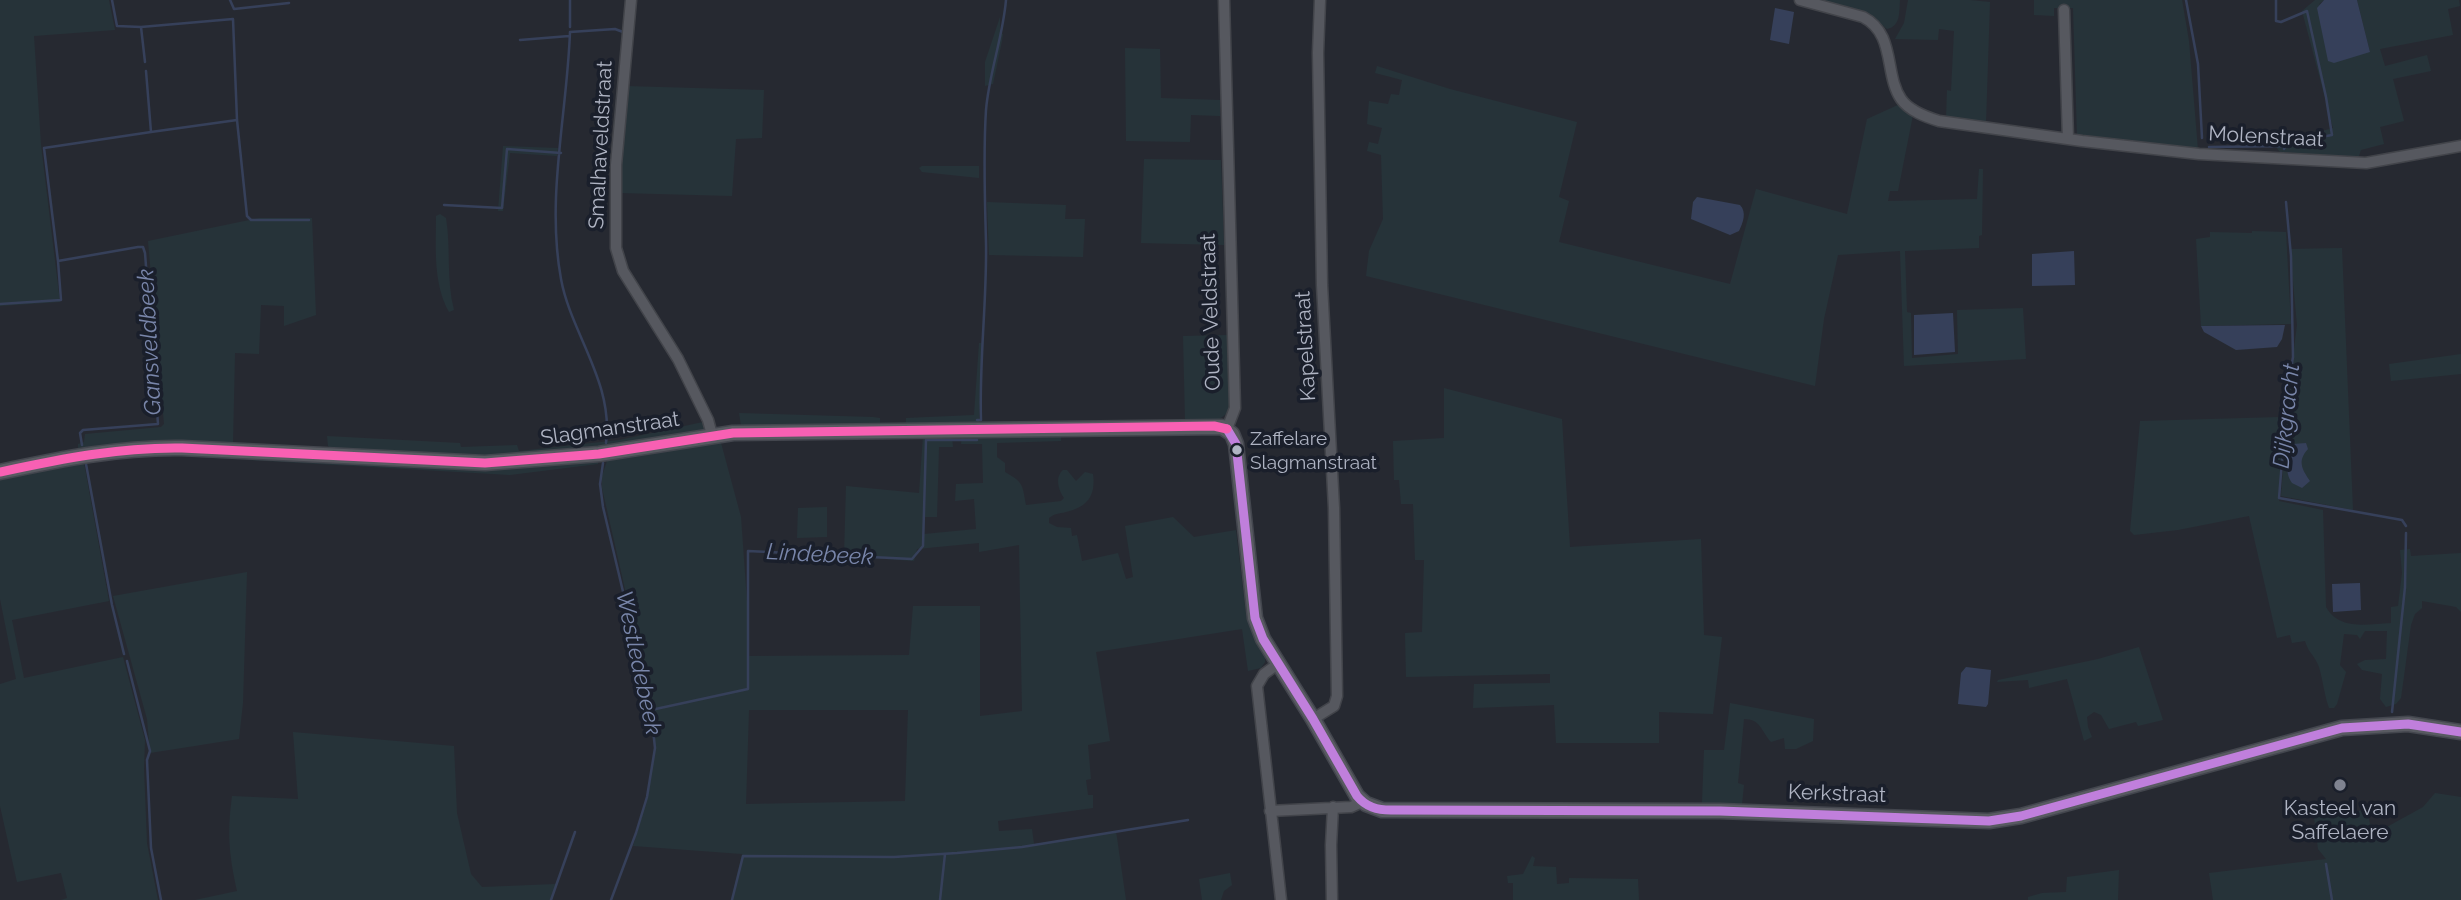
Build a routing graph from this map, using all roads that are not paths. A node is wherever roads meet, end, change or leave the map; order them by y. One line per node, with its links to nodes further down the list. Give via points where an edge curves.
1 (631, 0): 9 (street, Smalhaveldstraat, via 616,165 615,248 623,271 678,359)
2 (1224, 0): 8 (street, Oude Veldstraat, via 1235,408)
3 (1320, 0): 12 (street, Kapelstraat, via 1322,285 1334,508 1337,696 1334,706)
4 (1800, 0): 6 (street, Molenstraat, via 1872,21 1884,40 1900,98 1919,113 1939,121)
5 (2064, 10): 6 (street)
6 (2068, 139): 7 (street, Molenstraat, via 2199,154 2366,163)
7 (2461, 146)
8 (1227, 429): 9 (main road, Slagmanstraat); 11 (main road, via 1236,444 1255,618)
9 (712, 435): 10 (main road, Slagmanstraat, via 599,454 505,463 181,447 78,456)
10 (0, 472)
11 (1279, 663): 12 (main road); 16 (street, via 1257,685)
12 (1313, 719): 14 (main road)
13 (2461, 732): 14 (main road, Kerkstraat, via 2395,724 2342,728 1989,821 1720,811 1382,810)
14 (1362, 802): 15 (street)
15 (1333, 807): 16 (street); 18 (street)
16 (1270, 811): 17 (street)
17 (1281, 900)
18 (1332, 900)

